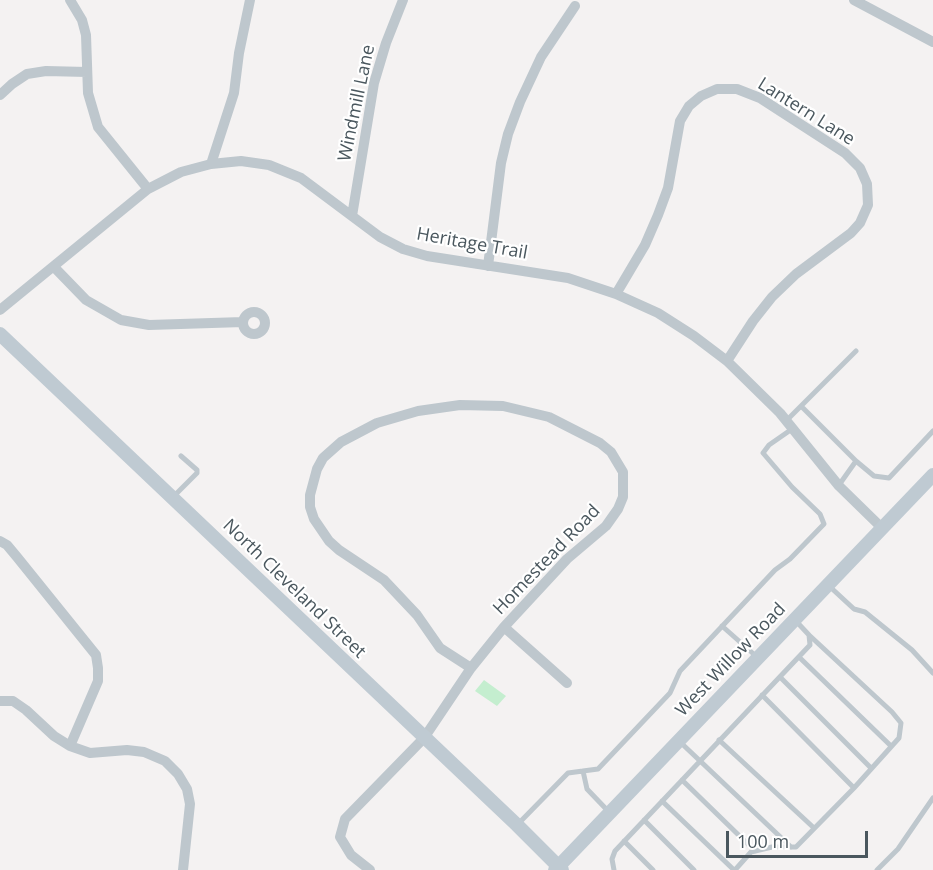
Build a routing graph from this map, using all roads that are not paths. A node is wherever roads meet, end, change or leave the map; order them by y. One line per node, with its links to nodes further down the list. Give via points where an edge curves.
1 (70, 0): 7 (street, via 86,35)
2 (250, 0): 9 (street, via 234,93)
3 (403, 0): 11 (street, Windmill Lane, via 375,83)
4 (854, 0): 6 (street)
5 (575, 6): 12 (street, via 541,57 508,134)
6 (933, 42)
7 (87, 72): 8 (street, via 27,74); 10 (street, via 88,93 98,127)
8 (0, 95)
9 (211, 164): 10 (street, Heritage Trail, via 181,172); 11 (street, Heritage Trail, via 242,161 269,165 301,178)
10 (148, 189): 13 (street, Heritage Trail)
11 (352, 216): 12 (street, Heritage Trail, via 403,249)
12 (488, 266): 14 (street, Heritage Trail, via 568,278)
13 (54, 267): 15 (street, Heritage Trail); 16 (street, via 87,300 121,320 149,325)
14 (616, 294): 19 (street, Heritage Trail, via 658,313); 19 (street, Lantern Lane, via 658,215 668,188 680,121 689,105 717,89 737,89 760,98 845,153 860,168 867,184 868,205 851,233 772,297)
15 (0, 310)
16 (243, 322)
17 (0, 334): 27 (street, North Cleveland Street)
18 (856, 351): 20 (lane)
19 (727, 361): 21 (street, Heritage Trail)
20 (801, 406): 21 (lane); 24 (lane)
21 (789, 425): 26 (street, Heritage Trail); 32 (lane, via 763,453 820,514 824,524)
22 (933, 431): 24 (lane, via 889,478 874,476)
23 (181, 456): 27 (lane, via 197,470)
24 (855, 461): 26 (lane)
25 (933, 475): 28 (street, West Willow Road)
26 (839, 486): 28 (street, Heritage Trail)
27 (172, 498): 43 (street, North Cleveland Street)
28 (882, 528): 30 (street, West Willow Road)
29 (0, 541): 46 (street, via 96,655 98,681)
30 (828, 585): 31 (street, West Willow Road); 38 (lane, via 854,609 865,612 912,650)
31 (795, 620): 34 (lane); 36 (street, West Willow Road)
32 (722, 626): 36 (lane); 50 (lane, via 680,670 670,693 598,769)
33 (504, 627): 37 (street, Homestead Road); 37 (street, Homestead Road, via 567,559 613,518 624,485 623,472 611,452 588,435 549,417 503,406 460,405 418,411 377,423 341,442 323,458 312,483 310,507 320,530 339,550 384,580 444,652); 40 (street)
34 (809, 635): 35 (lane, via 810,645); 47 (lane, via 901,723 899,738)
35 (799, 657): 39 (lane); 47 (lane)
36 (758, 658): 45 (street, West Willow Road)
37 (471, 668): 43 (street, Homestead Road)
38 (933, 673)
39 (780, 677): 41 (lane); 49 (lane)
40 (567, 683)
41 (762, 695): 44 (lane); 52 (lane)
42 (0, 701): 46 (street, via 13,701)
43 (424, 738): 57 (street, North Cleveland Street); 64 (street, Homestead Road, via 345,819 340,837 351,855)
44 (719, 740): 48 (lane); 58 (lane)
45 (679, 741): 48 (lane); 55 (street, West Willow Road)
46 (70, 746): 63 (street, via 90,753 144,752 165,761 178,774 188,789 190,804)
47 (891, 746): 49 (lane)
48 (700, 760): 51 (lane); 60 (lane)
49 (872, 768): 52 (lane)
50 (583, 771): 55 (lane, via 587,789); 57 (lane, via 568,773)
51 (682, 780): 54 (lane); 61 (lane)
52 (854, 788): 58 (lane)
53 (933, 798): 69 (lane, via 898,849)
54 (662, 801): 56 (lane); 68 (lane)
55 (611, 814): 62 (street, West Willow Road)
56 (644, 820): 59 (lane); 67 (lane)
57 (517, 825): 62 (street, North Cleveland Street)
58 (814, 828): 60 (lane, via 796,847)
59 (624, 841): 65 (lane, via 612,859); 66 (lane)
60 (790, 847): 61 (lane)
61 (755, 851): 68 (lane)
62 (558, 869)
63 (183, 870)
64 (370, 870)
65 (614, 870)
66 (653, 870)
67 (694, 870)
68 (734, 870)
69 (877, 870)

